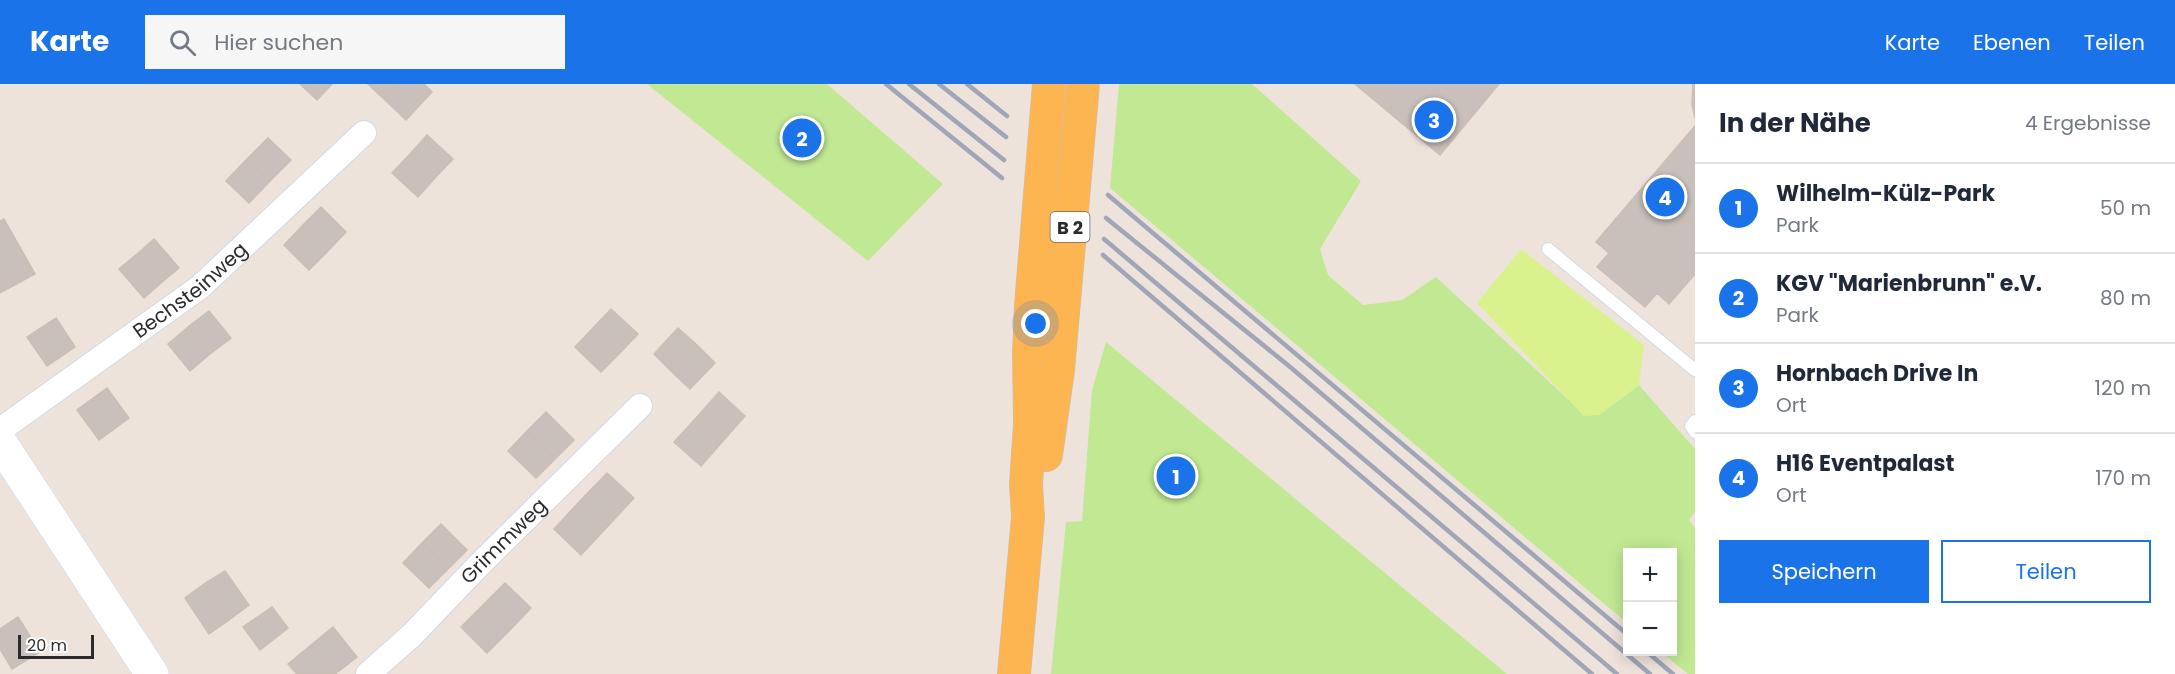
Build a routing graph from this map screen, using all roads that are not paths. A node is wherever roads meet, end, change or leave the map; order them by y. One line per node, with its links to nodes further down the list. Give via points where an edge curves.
1 (1049, 84): 11 (main road, B 2, bridge, via 1030,305)
2 (1083, 84): 11 (main road, B 2, bridge, via 1058,370 1041,483)
3 (364, 133): 8 (street, Bechsteinweg, via 200,287)
4 (1548, 249): 5 (lane)
5 (1695, 370)
6 (639, 406): 13 (street, Grimmweg, via 412,635)
7 (1695, 421): 9 (lane, via 1691,426)
8 (0, 430)
9 (1695, 432)
10 (0, 442): 12 (main road)
11 (1028, 517): 14 (main road, B 2)
12 (152, 674)
13 (368, 674)
14 (1014, 674)

